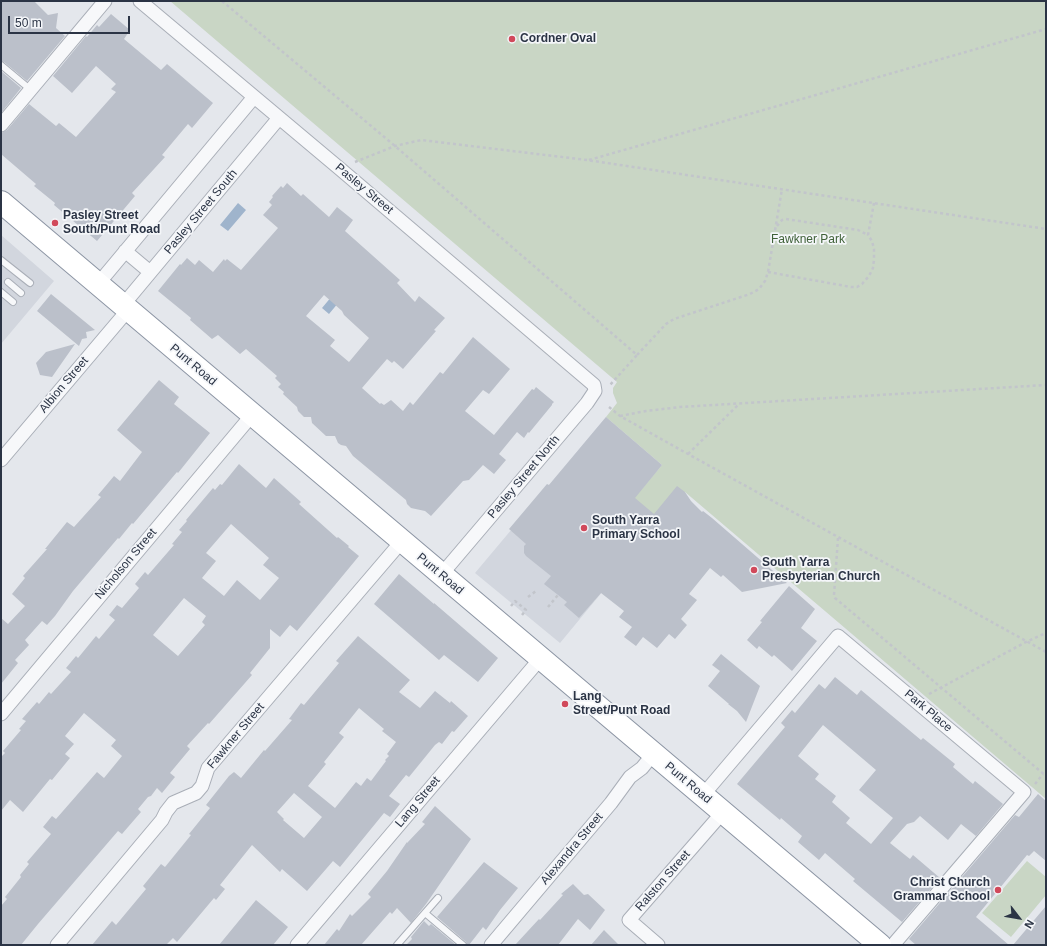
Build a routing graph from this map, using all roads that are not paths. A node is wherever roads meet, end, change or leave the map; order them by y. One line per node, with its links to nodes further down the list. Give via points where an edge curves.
1 (105, 1): 4 (street)
2 (140, 1): 5 (street, Pasley Street)
3 (1, 65): 4 (lane)
4 (31, 90): 7 (street)
5 (254, 97): 6 (street, Pasley Street); 9 (street)
6 (279, 118): 11 (street, Pasley Street South); 19 (street, Pasley Street)
7 (1, 125)
8 (1, 202): 14 (highway, Punt Road)
9 (125, 251): 11 (street); 14 (street)
10 (1, 260): 13 (lane)
11 (150, 272): 18 (street, Pasley Street South)
12 (8, 282): 16 (lane)
13 (30, 283)
14 (98, 284): 18 (highway, Punt Road)
15 (1, 292): 17 (lane)
16 (21, 293)
17 (13, 302)
18 (126, 307): 20 (highway, Punt Road); 21 (street, Albion Street)
19 (587, 378): 23 (street, Pasley Street North, via 594,385 594,394)
20 (252, 415): 22 (highway, Punt Road); 25 (street, Nicholson Street)
21 (1, 460)
22 (402, 542): 23 (highway, Punt Road); 31 (street, Fawkner Street, via 208,768 202,786 196,793 173,803 162,820)
23 (441, 575): 24 (highway, Punt Road)
24 (540, 659): 26 (highway, Punt Road); 32 (street, Lang Street)
25 (1, 714)
26 (654, 753): 27 (highway, Punt Road); 35 (street, Alexandra Street, via 642,768 630,777 611,803)
27 (703, 795): 28 (highway, Punt Road); 38 (street, Park Place, via 838,636 1024,792)
28 (722, 812): 36 (street, Ralston Street, via 629,920); 37 (highway, Punt Road)
29 (438, 898): 30 (lane)
30 (425, 913): 33 (lane); 34 (lane)
31 (57, 945)
32 (297, 945)
33 (397, 945)
34 (462, 945)
35 (490, 945)
36 (658, 945)
37 (880, 945)
38 (893, 945)

